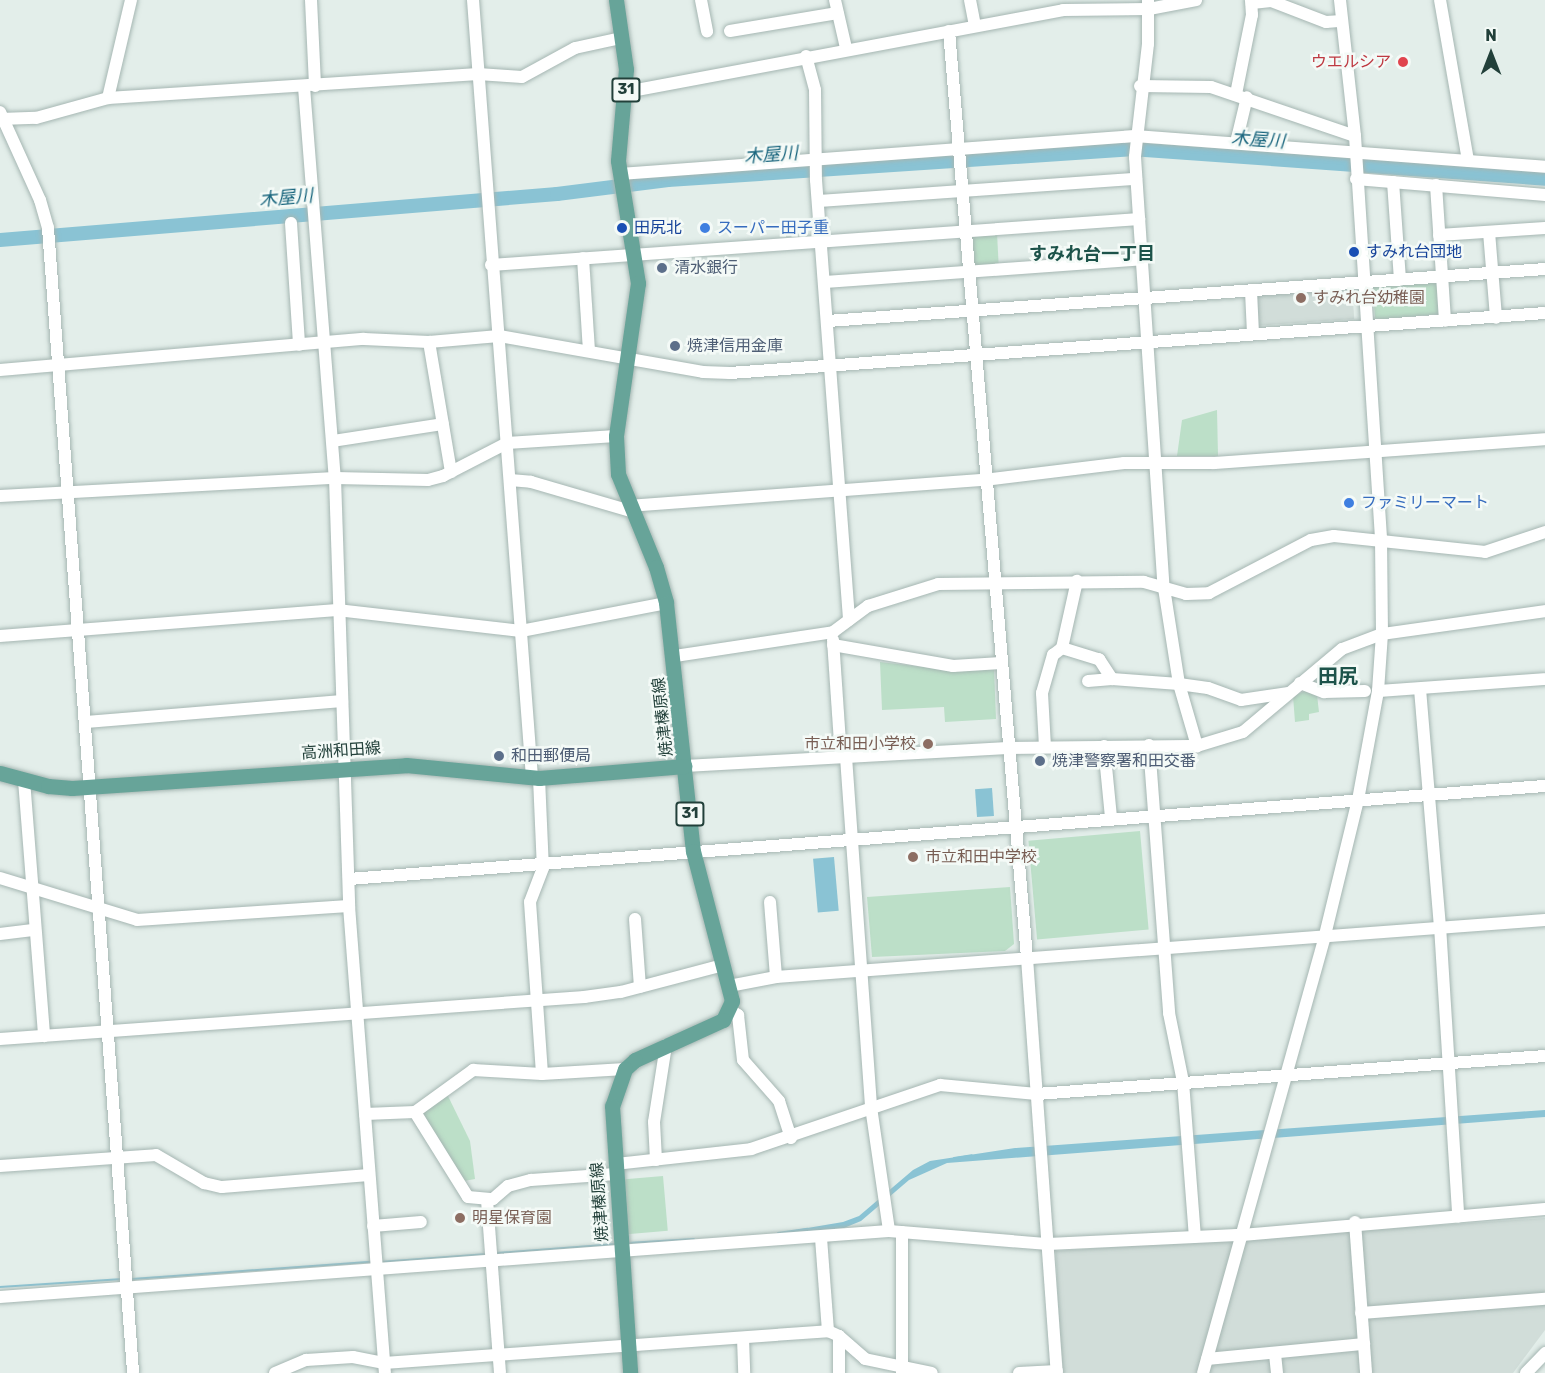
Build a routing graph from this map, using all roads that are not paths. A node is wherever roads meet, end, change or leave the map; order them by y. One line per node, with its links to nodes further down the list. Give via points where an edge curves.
1 (131, 0): 26 (street)
2 (311, 0): 22 (street)
3 (473, 0): 21 (street)
4 (616, 0): 18 (main road, 焼津榛原線 / 31)
5 (701, 0): 15 (street)
6 (970, 0): 14 (street)
7 (1196, 0): 11 (street)
8 (1340, 0): 13 (street)
9 (1440, 0): 33 (street)
10 (1252, 2): 13 (street, via 1271,1 1326,22); 25 (street)
11 (1149, 5): 14 (street, via 1063,10); 23 (street)
12 (836, 6): 16 (street); 19 (street)
13 (1342, 21): 29 (street)
14 (975, 26): 17 (street)
15 (707, 31)
16 (730, 31)
17 (949, 31): 19 (street); 31 (street)
18 (621, 38): 21 (street, via 555,56 532,74); 24 (main road, 焼津榛原線 / 31)
19 (846, 48): 20 (street)
20 (806, 56): 24 (street); 34 (street, via 815,90)
21 (478, 74): 22 (street); 54 (street)
22 (309, 86): 26 (street); 74 (street)
23 (1140, 86): 25 (street, via 1211,87); 28 (street)
24 (626, 92): 39 (main road, 焼津榛原線 / 31, via 617,147)
25 (1241, 95): 29 (street); 30 (street)
26 (108, 98): 27 (street, via 36,118)
27 (1, 117): 79 (street, via 40,200 48,228)
28 (1135, 136): 30 (street); 31 (street); 37 (street)
29 (1355, 136): 32 (street)
30 (1236, 143): 32 (street)
31 (959, 148): 34 (street); 41 (street)
32 (1355, 153): 33 (street); 36 (street)
33 (1468, 160): 35 (street)
34 (817, 164): 39 (street); 43 (street)
35 (1545, 167)
36 (1356, 178): 38 (street); 61 (street)
37 (1136, 179): 41 (street); 44 (street)
38 (1393, 182): 40 (street); 59 (street)
39 (621, 183): 51 (main road, 焼津榛原線 / 31)
40 (1436, 186): 42 (street); 49 (street)
41 (963, 191): 43 (street); 47 (street)
42 (1545, 195)
43 (819, 201): 50 (street)
44 (1139, 219): 47 (street); 53 (street)
45 (291, 223): 75 (street)
46 (1545, 228): 48 (street)
47 (965, 231): 50 (street); 56 (street)
48 (1489, 232): 49 (street); 57 (street)
49 (1439, 235): 58 (street)
50 (820, 240): 51 (street); 60 (street)
51 (635, 254): 52 (street); 78 (main road, 焼津榛原線 / 31, via 637,311)
52 (582, 258): 54 (street); 76 (street)
53 (1142, 259): 56 (street); 63 (street)
54 (492, 265): 71 (street)
55 (1545, 269): 57 (street)
56 (968, 272): 60 (street); 64 (street)
57 (1493, 273): 58 (street); 66 (street)
58 (1442, 278): 59 (street); 68 (street)
59 (1400, 280): 61 (street)
60 (825, 282): 67 (street)
61 (1363, 284): 62 (street); 69 (street)
62 (1251, 291): 63 (street); 70 (street)
63 (1144, 299): 64 (street); 73 (street)
64 (971, 312): 67 (street); 77 (street)
65 (1545, 313): 66 (street)
66 (1496, 318): 68 (street)
67 (828, 321): 80 (street)
68 (1445, 321): 69 (street)
69 (1366, 327): 70 (street); 87 (street)
70 (1253, 334): 73 (street)
71 (498, 336): 72 (street); 76 (street); 86 (street)
72 (429, 342): 74 (street); 82 (street)
73 (1147, 342): 77 (street); 88 (street)
74 (325, 343): 75 (street); 85 (street)
75 (299, 345): 79 (street)
76 (589, 351): 78 (street)
77 (974, 355): 80 (street); 92 (street)
78 (627, 357): 80 (street, via 703,372); 83 (main road, 焼津榛原線 / 31)
79 (57, 365): 81 (street); 93 (street)
80 (831, 365): 94 (street)
81 (0, 370)
82 (443, 424): 85 (street); 89 (street)
83 (616, 436): 86 (street); 96 (main road, 焼津榛原線 / 31, via 618,474)
84 (1545, 439): 87 (street)
85 (333, 441): 90 (street)
86 (507, 443): 89 (street); 91 (street)
87 (1375, 451): 88 (street, via 1214,463); 98 (street)
88 (1156, 462): 92 (street); 101 (street)
89 (451, 472): 90 (street, via 428,480)
90 (335, 478): 93 (street); 103 (street)
91 (510, 480): 96 (street); 107 (street)
92 (984, 480): 94 (street); 99 (street)
93 (67, 491): 95 (street); 106 (street)
94 (840, 491): 96 (street); 105 (street)
95 (0, 496)
96 (629, 508): 102 (main road, 焼津榛原線 / 31, via 656,567)
97 (1545, 532): 98 (street, via 1485,552 1460,552)
98 (1380, 538): 101 (street, via 1334,536 1311,540 1209,593 1186,594); 108 (street)
99 (994, 580): 100 (street); 105 (street, via 938,584 868,606); 113 (street)
100 (1077, 581): 101 (street, via 1144,582); 111 (street)
101 (1164, 588): 118 (street)
102 (666, 603): 107 (street); 112 (main road, 焼津榛原線 / 31)
103 (337, 610): 106 (street); 107 (street); 122 (street)
104 (1545, 611): 108 (street)
105 (849, 620): 110 (street)
106 (78, 630): 109 (street); 123 (street)
107 (520, 631): 133 (street)
108 (1382, 634): 117 (street, via 1342,649); 120 (street)
109 (0, 636)
110 (833, 639): 112 (street); 113 (street, via 953,666); 129 (street)
111 (1062, 648): 114 (street, via 1100,659); 127 (street, via 1053,655 1042,693)
112 (675, 656): 130 (main road, 焼津榛原線 / 31)
113 (1001, 663): 128 (street)
114 (1112, 679): 116 (street); 118 (street)
115 (1545, 679): 119 (street)
116 (1088, 681)
117 (1300, 683): 120 (street, via 1324,692); 121 (street)
118 (1179, 684): 121 (street, via 1240,700); 126 (street)
119 (1420, 689): 120 (street); 137 (street)
120 (1371, 691): 138 (street)
121 (1288, 693): 126 (street, via 1243,732)
122 (342, 700): 123 (street); 131 (street)
123 (87, 722): 136 (street)
124 (1149, 745): 125 (street); 126 (street); 139 (street)
125 (1104, 746): 127 (street); 140 (street)
126 (1197, 746)
127 (1045, 747): 128 (street)
128 (1006, 748): 129 (street); 141 (street)
129 (844, 757): 130 (street); 142 (street)
130 (685, 765): 133 (main road, 高洲和田線); 143 (main road, 焼津榛原線 / 31)
131 (347, 768): 133 (main road, 高洲和田線, via 406,765); 136 (main road, 高洲和田線); 146 (street)
132 (0, 772): 134 (main road, 高洲和田線)
133 (535, 778): 144 (street)
134 (24, 780): 136 (main road, 高洲和田線, via 48,786); 147 (street)
135 (1545, 786): 137 (street)
136 (91, 787): 150 (street)
137 (1426, 794): 138 (street); 153 (street)
138 (1358, 800): 139 (street); 156 (street)
139 (1154, 814): 140 (street); 157 (street)
140 (1111, 818): 141 (street)
141 (1016, 826): 142 (street); 158 (street)
142 (851, 838): 143 (street); 160 (street)
143 (693, 851): 144 (street); 159 (main road, 焼津榛原線 / 31)
144 (543, 863): 146 (street); 164 (street, via 530,902)
145 (0, 878): 147 (street)
146 (349, 879): 149 (street)
147 (31, 888): 150 (street); 154 (street)
148 (770, 902): 161 (street)
149 (349, 906): 150 (street, via 160,920 137,920); 166 (street)
150 (99, 909): 167 (street)
151 (635, 919): 163 (street)
152 (1545, 920): 153 (street)
153 (1440, 926): 156 (street); 172 (street)
154 (35, 930): 155 (street); 168 (street)
155 (0, 934)
156 (1325, 935): 157 (street); 175 (street)
157 (1163, 949): 158 (street); 176 (street, via 1168,1013)
158 (1027, 958): 160 (street); 177 (street)
159 (723, 965): 162 (main road, 焼津榛原線 / 31); 163 (street)
160 (861, 971): 161 (street); 178 (street)
161 (776, 977): 162 (street)
162 (729, 986): 165 (main road, 焼津榛原線 / 31)
163 (640, 987): 164 (street)
164 (537, 1000): 166 (street); 174 (street)
165 (731, 1010): 170 (main road, via 705,1031); 181 (street, via 738,1015 743,1060 779,1101)
166 (357, 1013): 167 (street); 180 (street)
167 (108, 1032): 168 (street); 182 (street)
168 (44, 1036): 169 (street)
169 (0, 1039)
170 (666, 1045): 173 (main road, via 641,1055); 183 (street, via 654,1122)
171 (1545, 1056): 172 (street)
172 (1447, 1064): 175 (street); 189 (street)
173 (626, 1070): 174 (street); 185 (main road, 焼津榛原線, via 610,1120)
174 (542, 1074): 179 (street, via 473,1070)
175 (1284, 1076): 176 (street); 194 (street)
176 (1184, 1082): 177 (street); 195 (street)
177 (1036, 1094): 178 (street, via 939,1085); 197 (street)
178 (871, 1107): 181 (street); 193 (street, via 887,1211)
179 (415, 1112): 180 (street); 187 (street, via 468,1197)
180 (365, 1114): 186 (street)
181 (791, 1138): 183 (street, via 751,1149)
182 (119, 1156): 184 (street); 186 (street, via 156,1155 204,1183 222,1187); 201 (street)
183 (656, 1160): 185 (street)
184 (0, 1166)
185 (616, 1169): 187 (street, via 531,1180 508,1186); 198 (main road, 焼津榛原線)
186 (369, 1175): 192 (street)
187 (487, 1200): 199 (street)
188 (1545, 1209): 189 (street)
189 (1458, 1216): 191 (street)
190 (421, 1222): 192 (street)
191 (1355, 1222): 194 (street); 204 (street)
192 (373, 1226): 200 (street)
193 (895, 1231): 196 (street); 197 (street); 214 (street)
194 (1242, 1235): 195 (street); 212 (street)
195 (1195, 1237): 197 (street)
196 (821, 1238): 198 (street); 205 (street)
197 (1048, 1244): 215 (street)
198 (622, 1253): 199 (street); 208 (main road, 焼津榛原線)
199 (492, 1262): 200 (street); 211 (street)
200 (377, 1271): 201 (street); 213 (street)
201 (127, 1283): 202 (street); 216 (street)
202 (0, 1297)
203 (1545, 1299): 204 (street)
204 (1361, 1313): 207 (street)
205 (833, 1333): 206 (street); 214 (street, via 865,1359); 221 (street)
206 (743, 1338): 208 (street); 220 (street)
207 (1364, 1344): 210 (street); 226 (street)
208 (629, 1347): 211 (street); 219 (main road, 焼津榛原線)
209 (1545, 1353): 227 (street)
210 (1275, 1354): 212 (street); 225 (street)
211 (499, 1355): 213 (street); 218 (street)
212 (1207, 1359): 224 (street)
213 (384, 1368): 217 (street, via 353,1357 306,1360)
214 (902, 1370): 222 (street)
215 (1057, 1372): 223 (street)
216 (133, 1373)
217 (275, 1373)
218 (500, 1373)
219 (630, 1373)
220 (744, 1373)
221 (839, 1373)
222 (932, 1373)
223 (1019, 1373)
224 (1203, 1373)
225 (1277, 1373)
226 (1366, 1373)
227 (1526, 1373)

